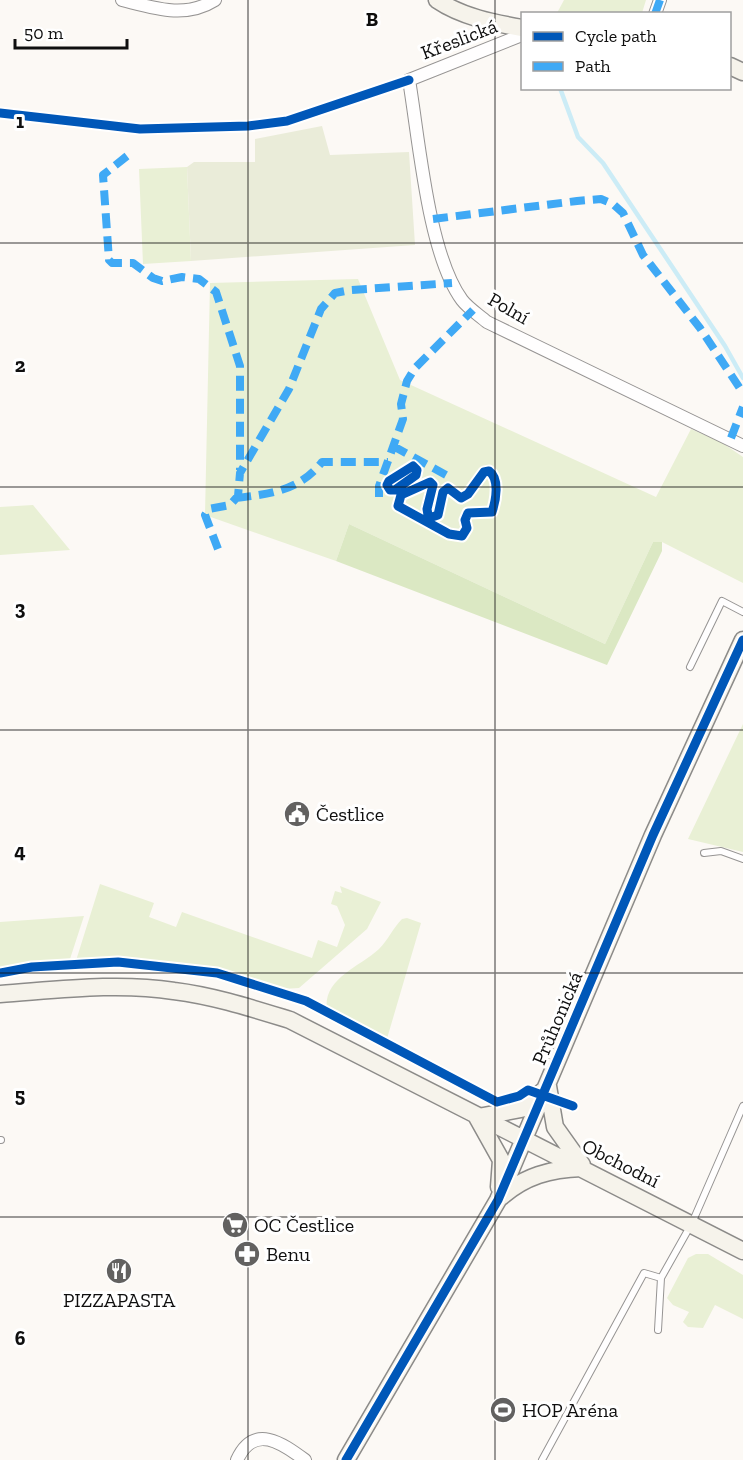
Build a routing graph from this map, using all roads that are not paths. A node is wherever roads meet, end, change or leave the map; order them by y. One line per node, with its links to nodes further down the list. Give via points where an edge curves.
1 (122, 0): 2 (street, via 190,11)
2 (215, 0)
3 (437, 0): 4 (street, via 489,22)
4 (521, 28)
5 (521, 35): 6 (street, Křeslická)
6 (409, 80): 7 (street, Polní, via 439,247 463,302 486,322)
7 (743, 446)
8 (743, 612): 10 (lane, via 722,601)
9 (743, 640): 14 (street, Průhonická, via 653,835)
10 (690, 667)
11 (704, 853): 12 (lane, via 720,851)
12 (743, 859)
13 (0, 994): 16 (street, Obchodní, via 114,987 172,990 228,1001 318,1032)
14 (548, 1085): 16 (street, via 521,1109); 17 (street, Průhonická); 18 (street, via 555,1127)
15 (743, 1106): 20 (lane)
16 (477, 1117): 17 (street, Obchodní); 19 (street, via 501,1160)
17 (525, 1139): 18 (street, Obchodní); 19 (street, Průhonická)
18 (585, 1168): 19 (street, via 537,1175); 20 (street, Obchodní)
19 (498, 1200): 26 (street, Průhonická)
20 (692, 1223): 21 (street, Obchodní); 22 (lane)
21 (743, 1251)
22 (661, 1278): 23 (lane); 27 (lane, via 644,1273)
23 (658, 1330)
24 (237, 1460): 25 (street, via 250,1444 267,1439 279,1442)
25 (305, 1460)
26 (346, 1460)
27 (542, 1460)

